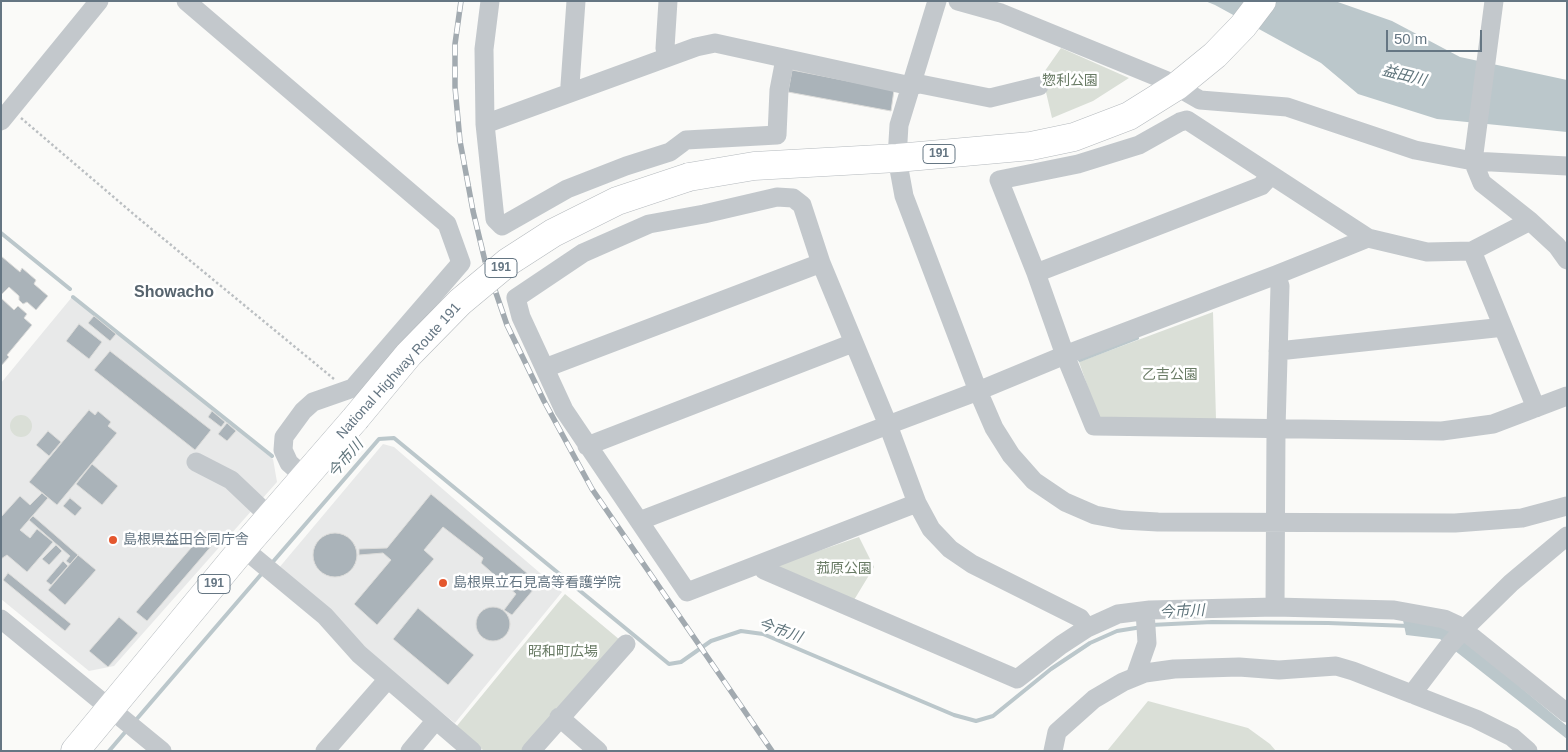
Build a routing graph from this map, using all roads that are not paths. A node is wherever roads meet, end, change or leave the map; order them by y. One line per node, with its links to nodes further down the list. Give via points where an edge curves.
1 (99, 1): 16 (street)
2 (186, 1): 41 (street, via 447,224 461,264 353,388 313,402 303,411 284,438 283,450 289,463)
3 (490, 1): 17 (street, via 484,50)
4 (576, 1): 15 (street)
5 (668, 1): 10 (street)
6 (937, 1): 12 (street)
7 (958, 1): 14 (street, via 1001,14)
8 (1262, 1): 14 (highway, National Highway Route 191 / 191, via 1220,49)
9 (1494, 3): 18 (street)
10 (667, 57): 11 (street, via 715,43); 15 (street)
11 (785, 58): 12 (street); 17 (street, via 779,90 777,135 686,140 670,152 567,190 502,226 495,219)
12 (911, 86): 13 (street, via 920,84 990,98); 19 (street, via 899,125)
13 (1039, 86)
14 (1177, 86): 18 (street, via 1200,100 1287,107 1415,150); 19 (highway, National Highway Route 191 / 191, via 1129,116 1074,137 1031,146)
15 (571, 92): 17 (street)
16 (6, 115)
17 (485, 124)
18 (1474, 153): 20 (street); 22 (street, via 1482,183)
19 (898, 158): 34 (street, via 904,196); 41 (highway, National Highway Route 191 / 191, bridge, via 754,166 689,177 617,201 554,232 508,262 460,302 409,354)
20 (1567, 166)
21 (1271, 175): 23 (street); 27 (street, via 1261,186); 27 (street, via 1187,120 1139,145 1078,164 999,180)
22 (1530, 221): 24 (street); 25 (street)
23 (1368, 238): 24 (street, via 1427,252); 28 (street)
24 (1472, 251): 29 (street)
25 (1567, 260)
26 (822, 263): 30 (street); 33 (street); 33 (street, via 802,205 793,198 777,197 649,224 583,253 516,298 521,317)
27 (1036, 273): 32 (street)
28 (1276, 275): 31 (street, via 1280,286); 32 (street)
29 (1502, 326): 31 (street); 36 (street)
30 (853, 343): 37 (street); 39 (street)
31 (1278, 351): 38 (street)
32 (1064, 355): 34 (street); 38 (street, via 1094,426)
33 (545, 368): 39 (street, via 564,410)
34 (978, 391): 37 (street); 46 (street, via 994,428 1011,455 1034,482 1065,502 1096,515 1122,520)
35 (1567, 396): 36 (street)
36 (1536, 408): 38 (street, via 1493,424 1442,431)
37 (888, 425): 42 (street); 45 (street)
38 (1276, 429): 46 (street)
39 (587, 446): 45 (street)
40 (196, 462): 44 (street, via 231,480)
41 (305, 477): 44 (highway, National Highway Route 191 / 191)
42 (917, 503): 49 (street); 53 (street, via 931,529 957,554 1080,618)
43 (1567, 506): 46 (street, via 1522,518 1455,523)
44 (270, 517): 48 (highway, National Highway Route 191 / 191)
45 (639, 521): 49 (street, via 687,592)
46 (1276, 522): 50 (street)
47 (1567, 536): 54 (street, via 1511,583)
48 (243, 548): 57 (street, via 325,616 359,654); 59 (highway, National Highway Route 191 / 191)
49 (761, 564): 53 (street, via 764,570 1017,679)
50 (1276, 607): 51 (street); 54 (street, via 1394,610 1444,619)
51 (1145, 614): 53 (street, via 1118,614); 56 (street, via 1147,639)
52 (1, 619): 59 (street)
53 (1087, 628)
54 (1456, 638): 58 (street); 60 (street)
55 (626, 644): 61 (street)
56 (1135, 677): 58 (street, via 1174,669 1239,667 1279,670 1336,666); 70 (street, via 1094,700 1057,732)
57 (388, 679): 62 (street); 65 (street)
58 (1412, 694): 71 (street, via 1505,733)
59 (110, 709): 63 (highway, National Highway Route 191 / 191); 64 (street)
60 (1567, 713)
61 (559, 718): 68 (street); 69 (street)
62 (436, 720): 66 (street); 67 (street)
63 (75, 751)
64 (162, 751)
65 (325, 751)
66 (410, 751)
67 (472, 751)
68 (531, 751)
69 (598, 751)
70 (1053, 751)
71 (1528, 751)

